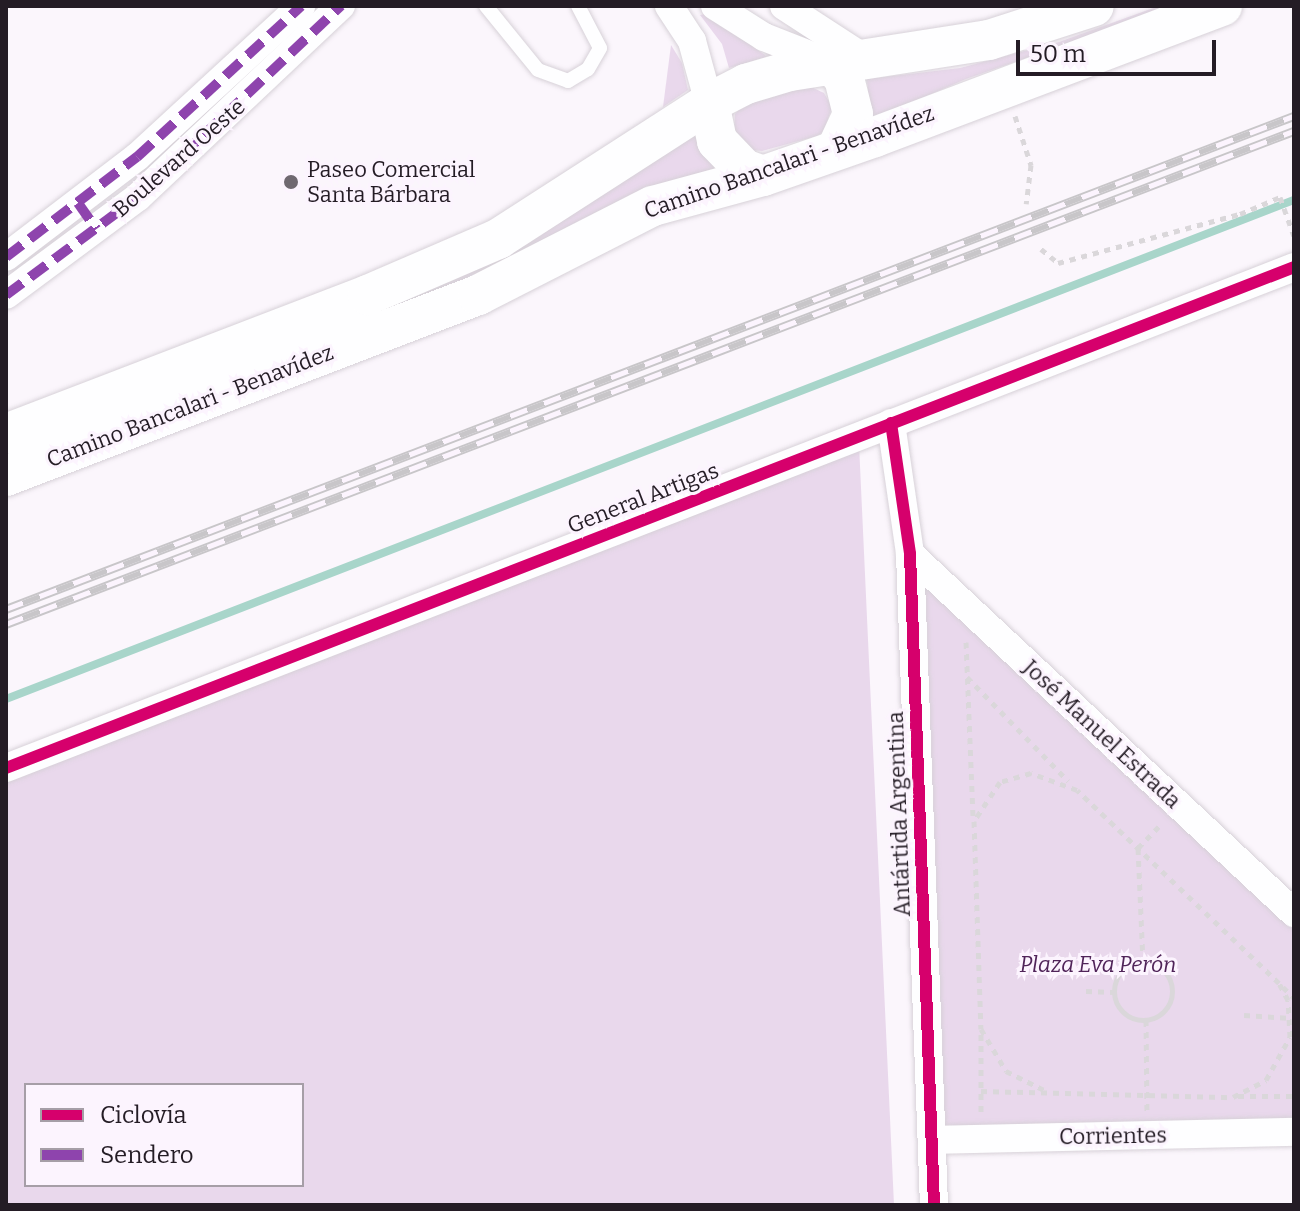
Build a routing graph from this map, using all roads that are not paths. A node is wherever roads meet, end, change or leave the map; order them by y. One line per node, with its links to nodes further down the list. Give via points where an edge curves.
1 (301, 6): 14 (street, Boulevard Oeste, via 137,157)
2 (341, 6): 15 (street, Boulevard Oeste, via 205,139)
3 (486, 6): 4 (lane, via 538,70 568,81 588,69 600,48)
4 (578, 6)
5 (669, 6): 11 (street, via 692,41)
6 (715, 6): 10 (street, via 764,37)
7 (784, 6): 10 (street)
8 (1094, 6): 10 (main road, Camino Bancalari - Benavídez, via 989,40)
9 (1222, 6): 12 (main road, Camino Bancalari - Benavídez)
10 (847, 61): 11 (main road, Camino Bancalari - Benavídez, via 746,84); 12 (main road, via 844,78 853,114)
11 (709, 103): 13 (main road, via 717,141 744,169); 20 (main road, Camino Bancalari - Benavídez, via 520,227 474,250)
12 (837, 148): 13 (main road, Camino Bancalari - Benavídez)
13 (763, 176): 21 (main road, Camino Bancalari - Benavídez, via 653,206 478,295)
14 (78, 203): 15 (street); 16 (street, Boulevard Oeste)
15 (96, 229): 18 (street, Boulevard Oeste)
16 (6, 257)
17 (1294, 267): 19 (street, General Artigas)
18 (6, 295)
19 (891, 423): 22 (street, Antártida Argentina); 23 (street, General Artigas)
20 (6, 434)
21 (6, 476)
22 (910, 554): 24 (street, José Manuel Estrada); 26 (street, Antártida Argentina)
23 (6, 768)
24 (1294, 913)
25 (1294, 1132): 26 (street, Corrientes)
26 (932, 1140): 27 (street, Antártida Argentina)
27 (934, 1205)

